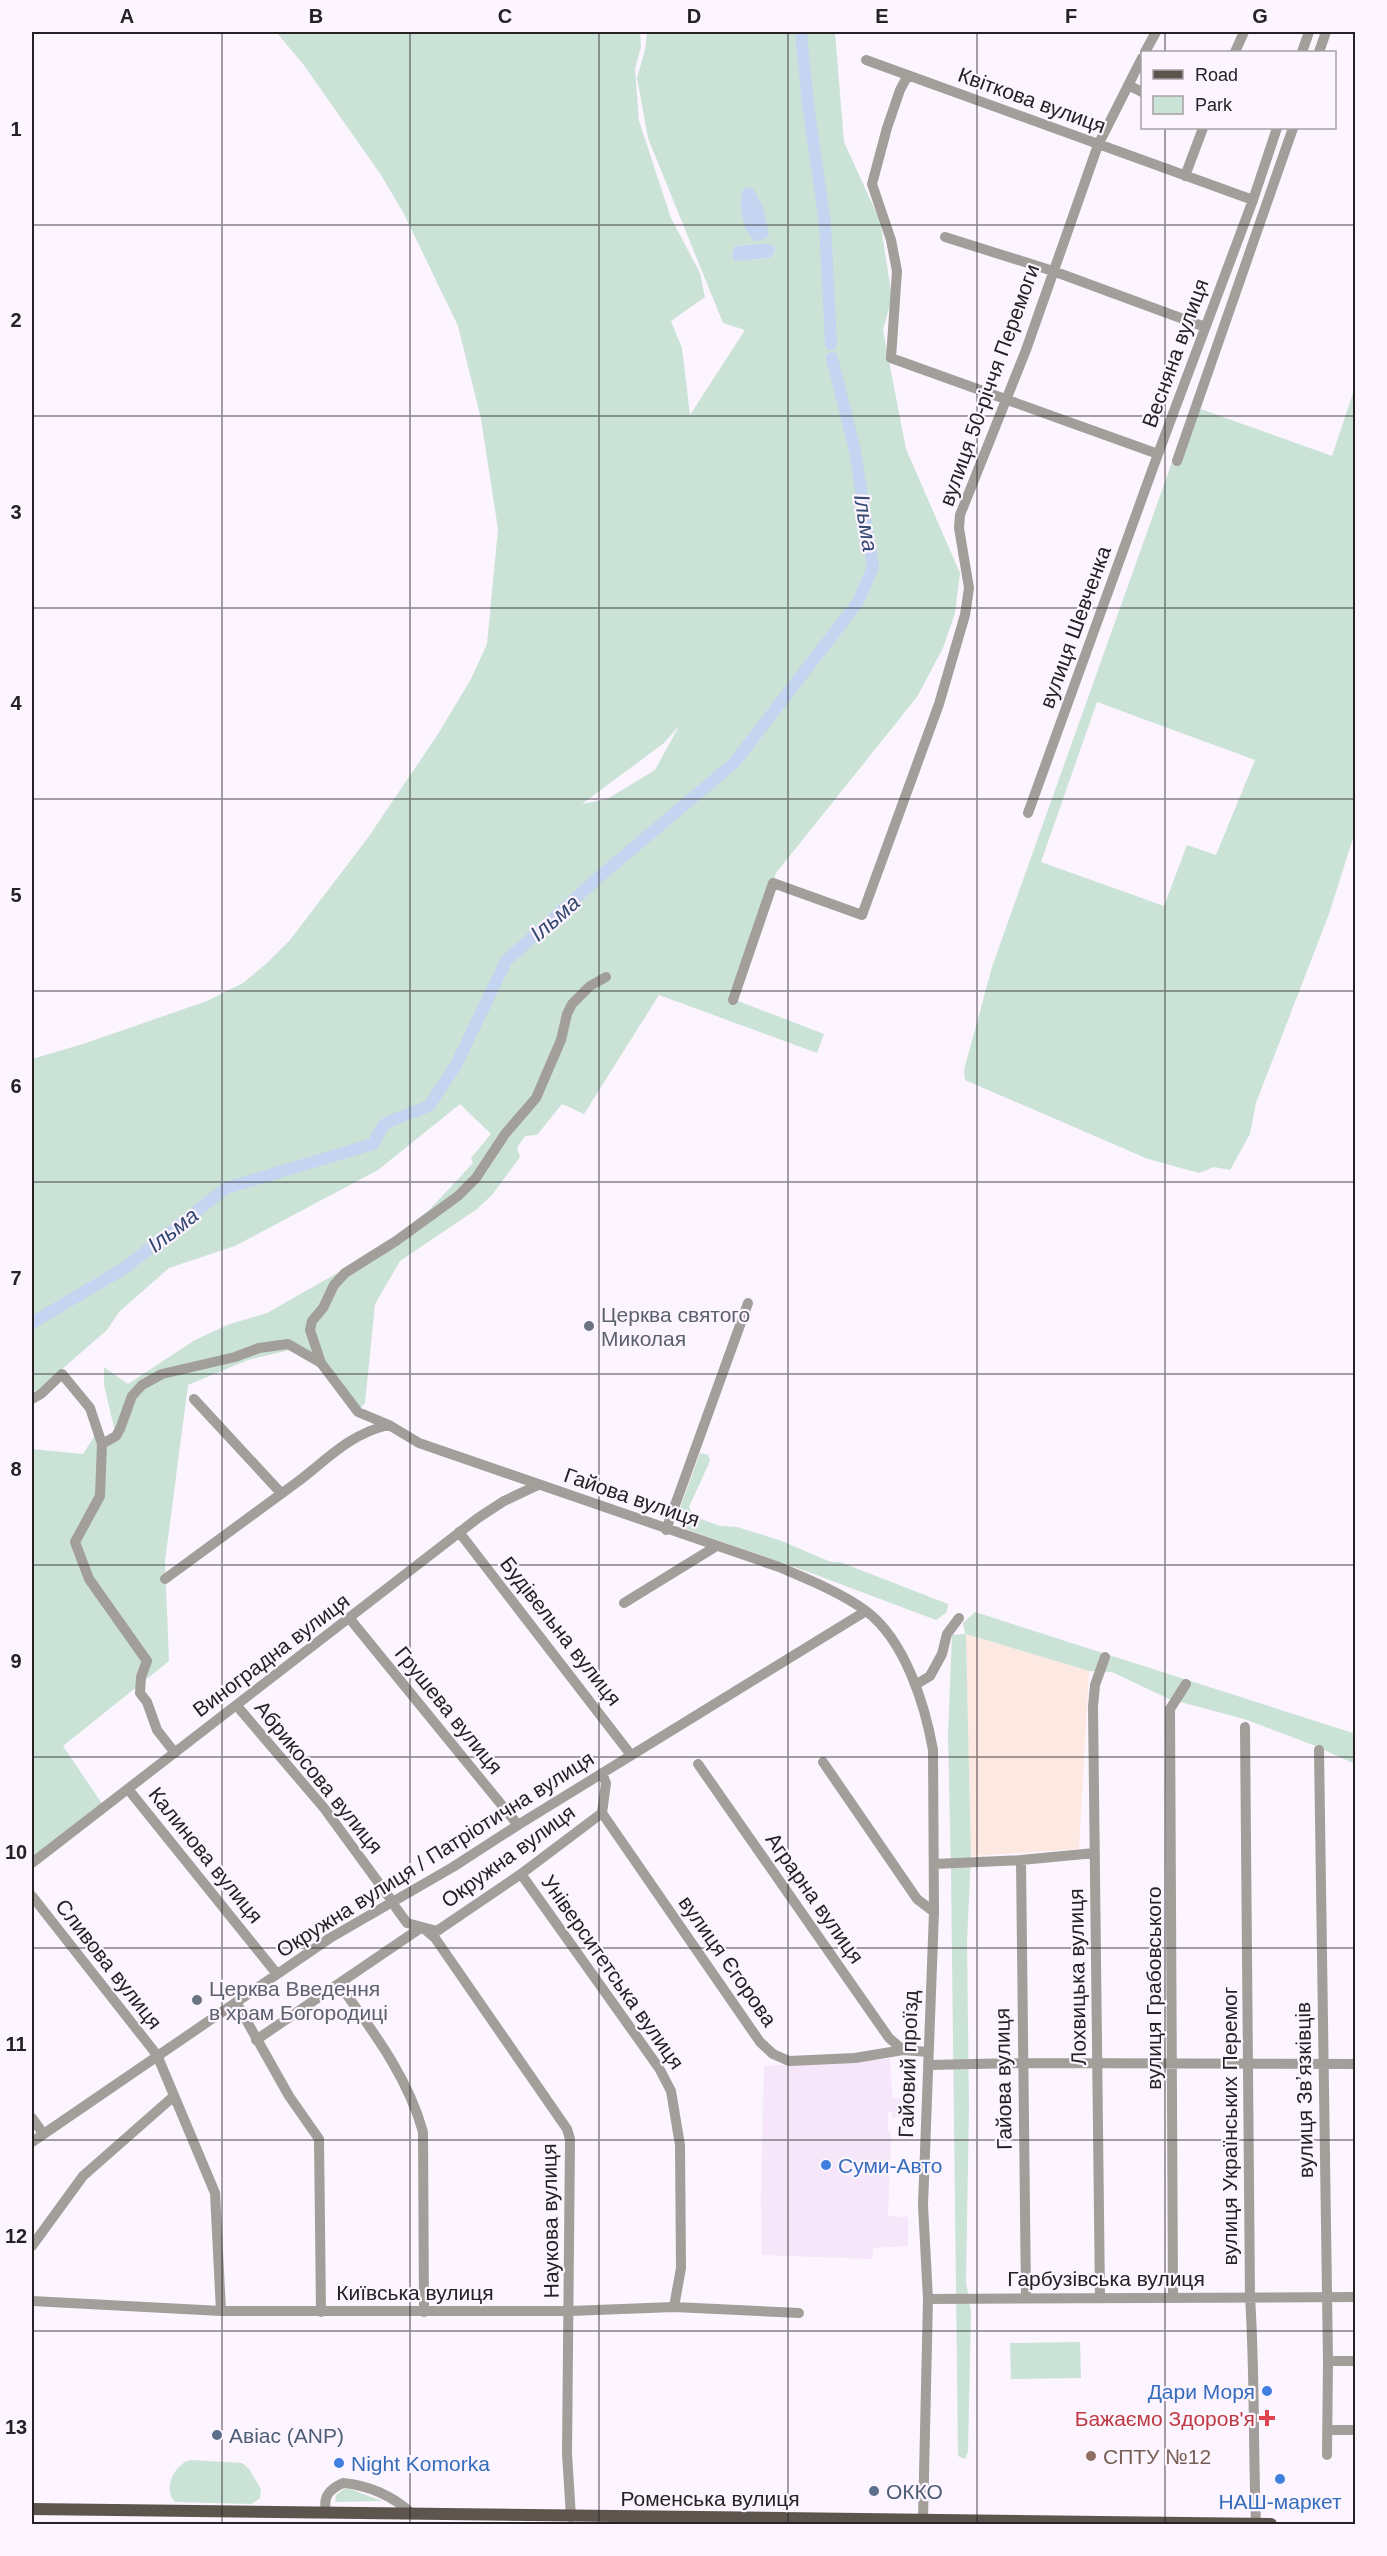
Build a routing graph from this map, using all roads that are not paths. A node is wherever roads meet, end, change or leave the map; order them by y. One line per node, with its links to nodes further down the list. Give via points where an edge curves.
1 (1156, 32): 5 (street)
2 (1244, 32): 6 (street)
3 (1309, 32): 7 (street)
4 (1326, 32): 8 (street)
5 (1146, 51)
6 (1235, 51)
7 (1302, 51)
8 (1319, 51)
9 (866, 60): 11 (street, Квіткова вулиця)
10 (1141, 62): 12 (street, вулиця 50-річчя Перемоги)
11 (908, 75): 17 (street, Квіткова вулиця); 23 (street, Весняна вулиця, via 887,128 872,184 897,271 891,358)
12 (1128, 85): 13 (street); 17 (street, вулиця 50-річчя Перемоги)
13 (1141, 91)
14 (1203, 129): 18 (street)
15 (1277, 129): 19 (street)
16 (1293, 129): 25 (street)
17 (1098, 145): 18 (street, Квіткова вулиця); 21 (street, вулиця 50-річчя Перемоги)
18 (1185, 176): 19 (street, Квіткова вулиця)
19 (1252, 200): 22 (street, Весняна вулиця)
20 (945, 237): 21 (street)
21 (1053, 271): 22 (street); 23 (street, вулиця 50-річчя Перемоги)
22 (1205, 327): 24 (street, Весняна вулиця)
23 (1006, 398): 24 (street, Весняна вулиця); 28 (street, вулиця 50-річчя Перемоги, via 960,515 969,588 962,624 939,704 862,915 773,883)
24 (1158, 454): 26 (street, вулиця Шевченка)
25 (1177, 461)
26 (1028, 813)
27 (606, 977): 30 (street, via 572,1004 536,1098 505,1134 476,1178 458,1196 345,1273 334,1285 310,1330)
28 (733, 1000)
29 (748, 1303): 37 (street)
30 (321, 1363): 33 (street, Гайова вулиця, via 358,1412); 34 (street, via 288,1344 162,1374 132,1396 116,1436)
31 (32, 1399): 34 (street, via 62,1374 90,1408)
32 (194, 1399): 36 (street)
33 (389, 1425): 35 (street, Гайова вулиця, via 419,1443); 36 (street, via 352,1438)
34 (102, 1444): 51 (street, via 100,1496 75,1542 89,1579 147,1661 140,1693 157,1731)
35 (538, 1485): 37 (street, Гайова вулиця); 38 (street, Виноградна вулиця, via 504,1501)
36 (282, 1493): 40 (street)
37 (666, 1530): 39 (street, Гайова вулиця)
38 (459, 1532): 44 (street, Виноградна вулиця); 52 (street, Будівельна вулиця)
39 (715, 1547): 41 (street); 42 (street, Гайова вулиця, via 787,1571)
40 (165, 1580)
41 (624, 1603)
42 (866, 1611): 47 (street, Гайова вулиця, via 901,1653); 52 (street, Окружна вулиця / Патріотична вулиця)
43 (959, 1618): 47 (street, via 947,1634 930,1676)
44 (350, 1619): 48 (street, Виноградна вулиця); 58 (street, Грушева вулиця)
45 (1105, 1656): 59 (street, Лохвицька вулиця, via 1095,1685 1093,1707)
46 (1186, 1684): 77 (street, вулиця Грабовського, via 1170,1709)
47 (915, 1685): 62 (street, Гайовий проїзд, via 933,1750)
48 (237, 1706): 51 (street, Виноградна вулиця); 65 (street, Абрикосова вулиця, via 324,1808)
49 (1245, 1727): 78 (street, вулиця Українських Перемог)
50 (1319, 1750): 79 (street, вулиця Звʼязківців)
51 (175, 1753): 56 (street, Виноградна вулиця)
52 (631, 1755): 55 (street, Окружна вулиця / Патріотична вулиця)
53 (823, 1762): 66 (street, via 917,1899)
54 (698, 1764): 72 (street, Аграрна вулиця, via 889,2038)
55 (602, 1773): 57 (street, via 606,1783); 58 (street, Окружна вулиця / Патріотична вулиця)
56 (128, 1789): 61 (street, Виноградна вулиця); 68 (street, Калинова вулиця)
57 (602, 1812): 63 (street, Окружна вулиця); 72 (street, вулиця Єгорова, via 772,2054 789,2061 855,2058)
58 (518, 1825): 65 (street, Окружна вулиця / Патріотична вулиця)
59 (1095, 1852): 60 (street); 76 (street, Лохвицька вулиця)
60 (1021, 1860): 62 (street); 75 (street, Гайова вулиця)
61 (32, 1863)
62 (934, 1864): 66 (street, Гайовий проїзд)
63 (521, 1874): 67 (street, Окружна вулиця, via 436,1931); 95 (street, Університетська вулиця, via 659,2068 671,2091 680,2145 681,2211 681,2268)
64 (32, 1896): 74 (street, Сливова вулиця)
65 (394, 1904): 67 (street, Абрикосова вулиця, via 408,1923); 68 (street, Окружна вулиця / Патріотична вулиця, via 330,1938)
66 (934, 1912): 73 (street, Гайовий проїзд)
67 (422, 1928): 69 (street, Окружна вулиця); 99 (street, Наукова вулиця, via 435,1938 567,2129 571,2152)
68 (277, 1974): 70 (street, Окружна вулиця / Патріотична вулиця)
69 (339, 1984): 71 (street, Окружна вулиця); 98 (street, via 415,2103 423,2132)
70 (236, 2002): 71 (street); 74 (street, Окружна вулиця / Патріотична вулиця)
71 (256, 2040): 97 (street, via 319,2139)
72 (903, 2050): 73 (street, вулиця Єгорова)
73 (927, 2052): 81 (street, Гайовий проїзд)
74 (157, 2055): 82 (street, Сливова вулиця); 84 (street, Окружна вулиця / Патріотична вулиця)
75 (1022, 2063): 76 (street); 81 (street); 90 (street, Гайова вулиця)
76 (1099, 2063): 77 (street); 91 (street, Лохвицька вулиця)
77 (1173, 2064): 78 (street); 87 (street, вулиця Грабовського)
78 (1248, 2064): 79 (street); 88 (street, вулиця Українських Перемог)
79 (1323, 2064): 80 (street); 92 (street, вулиця Звʼязківців)
80 (1356, 2064)
81 (928, 2065): 93 (street, Гайовий проїзд, via 923,2205)
82 (174, 2096): 86 (street, via 83,2176); 96 (street, Сливова вулиця, via 215,2193)
83 (32, 2118): 84 (street)
84 (42, 2132): 85 (street, Окружна вулиця / Патріотична вулиця)
85 (32, 2142)
86 (32, 2246)
87 (1173, 2297): 88 (street, Гарбузівська вулиця); 91 (street, Гарбузівська вулиця)
88 (1250, 2297): 92 (street, Гарбузівська вулиця); 111 (street, вулиця Українських Перемог, via 1255,2369)
89 (1356, 2297): 92 (street, Гарбузівська вулиця)
90 (1026, 2298): 91 (street, Гарбузівська вулиця); 93 (street, Гарбузівська вулиця)
91 (1100, 2298)
92 (1326, 2298): 101 (street, вулиця Звʼязківців)
93 (928, 2300): 110 (street, Гайовий проїзд)
94 (32, 2301): 96 (street, Київська вулиця)
95 (674, 2307): 99 (street, Київська вулиця); 100 (street, Київська вулиця)
96 (221, 2311): 97 (street, Київська вулиця)
97 (321, 2312): 98 (street, Київська вулиця)
98 (424, 2312): 99 (street, Київська вулиця)
99 (570, 2312): 109 (street, Наукова вулиця, via 567,2454)
100 (799, 2313)
101 (1328, 2361): 102 (street); 103 (street, вулиця Звʼязківців)
102 (1356, 2361)
103 (1328, 2430): 104 (street); 105 (street, вулиця Звʼязківців)
104 (1356, 2430)
105 (1327, 2455)
106 (32, 2509): 107 (main road, Роменська вулиця)
107 (326, 2512): 108 (main road, Роменська вулиця); 108 (street, via 324,2500 328,2493 343,2483 385,2495)
108 (411, 2513): 109 (main road, Роменська вулиця)
109 (572, 2517): 110 (main road, Роменська вулиця)
110 (923, 2519): 111 (main road, Роменська вулиця)
111 (1256, 2524): 112 (main road, Роменська вулиця)
112 (1270, 2524)

